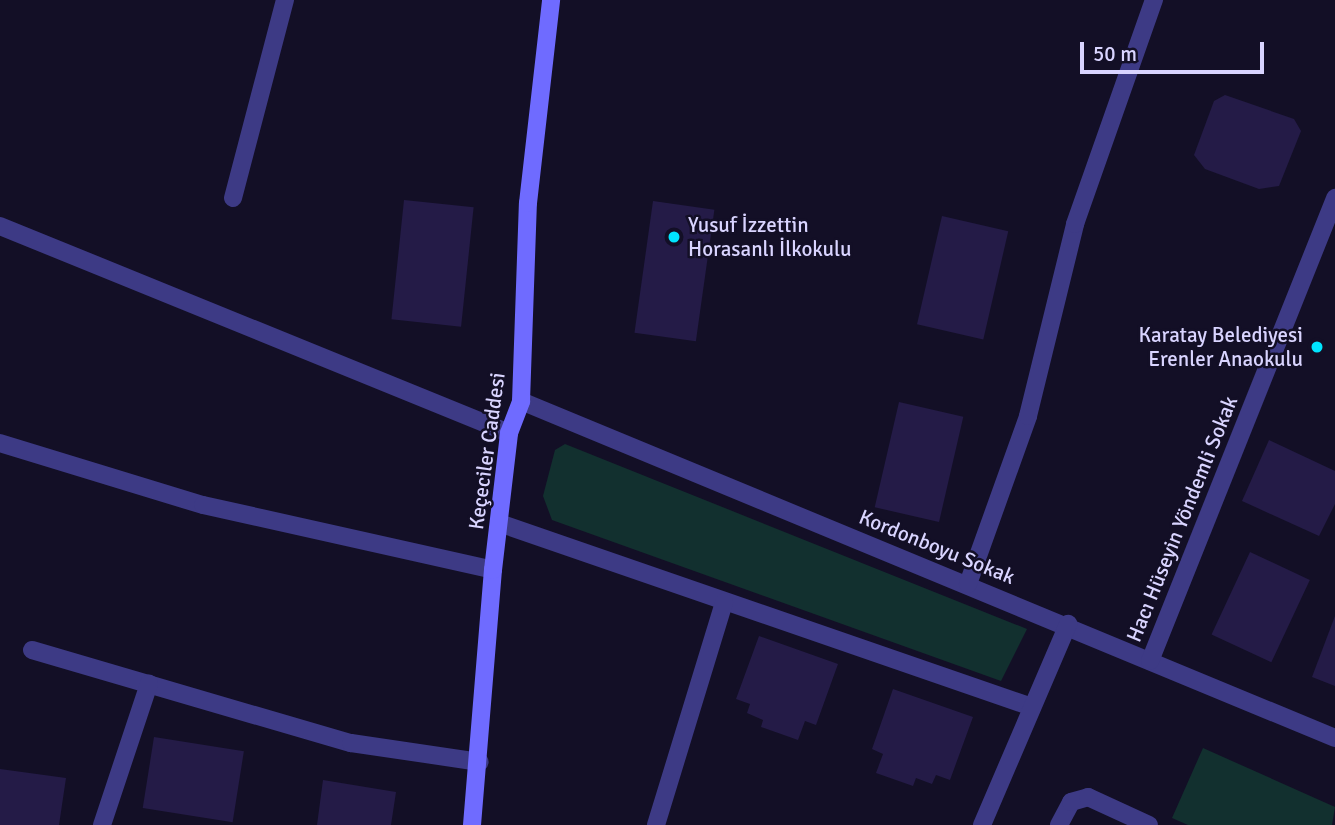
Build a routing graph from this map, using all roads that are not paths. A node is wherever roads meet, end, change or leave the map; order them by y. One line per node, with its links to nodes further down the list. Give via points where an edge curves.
1 (285, 0): 4 (street)
2 (551, 0): 7 (street, Keçeciler Caddesi, via 528,202)
3 (1154, 0): 12 (street, via 1075,223 1028,416)
4 (233, 198)
5 (1333, 209): 16 (street, Hacı Hüseyin Yöndemli Sokak)
6 (0, 226): 8 (street)
7 (521, 401): 8 (street, Keçeciler Caddesi); 12 (street, Kordonboyu Sokak)
8 (509, 433): 10 (street, Keçeciler Caddesi)
9 (0, 443): 11 (street, via 203,505)
10 (499, 523): 11 (street, Keçeciler Caddesi); 13 (street)
11 (494, 570): 20 (street, Keçeciler Caddesi)
12 (968, 584): 14 (street, Kordonboyu Sokak)
13 (723, 602): 18 (street); 23 (street)
14 (1068, 625): 16 (street, Kordonboyu Sokak); 18 (street)
15 (32, 650): 17 (street)
16 (1150, 660): 19 (street, Kordonboyu Sokak)
17 (149, 684): 20 (street, via 351,743); 21 (street)
18 (1032, 707): 24 (street)
19 (1335, 738)
20 (480, 762): 22 (street, Keçeciler Caddesi)
21 (102, 825)
22 (472, 825)
23 (656, 825)
24 (982, 825)
25 (1059, 825): 26 (street, via 1071,802 1088,797)
26 (1149, 825)

